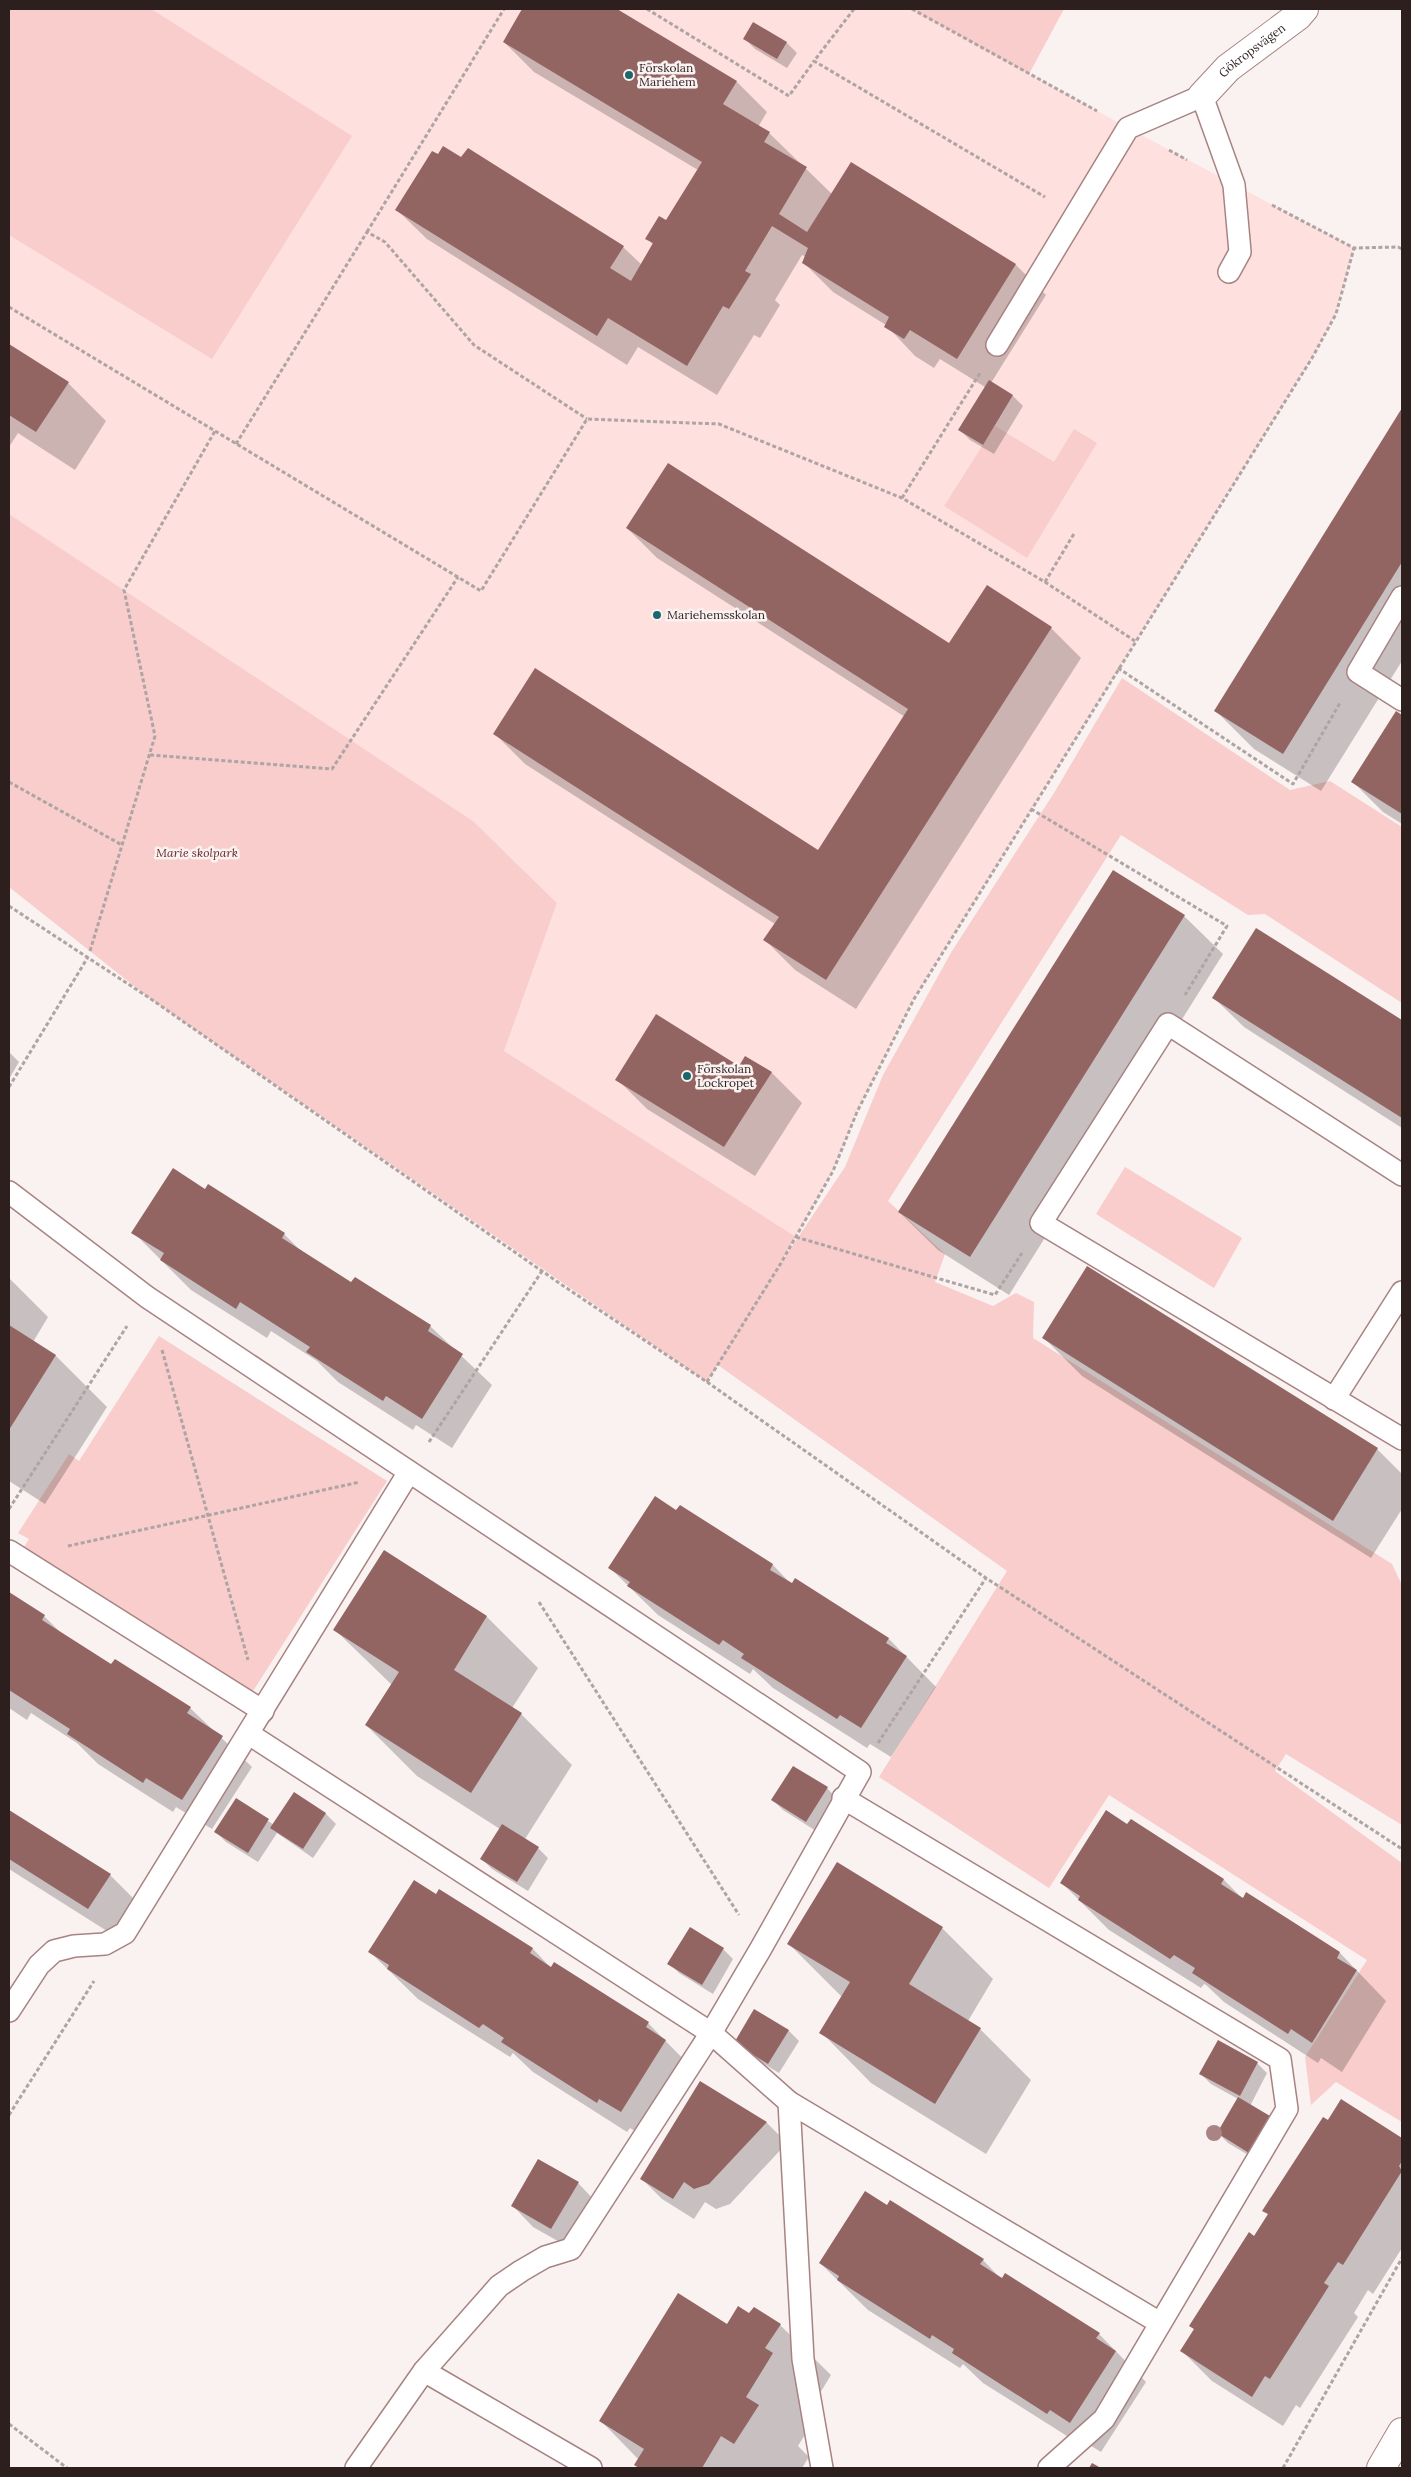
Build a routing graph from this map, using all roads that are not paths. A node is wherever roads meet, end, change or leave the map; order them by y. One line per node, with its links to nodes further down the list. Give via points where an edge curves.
1 (1304, 9): 2 (street, Gökropsvägen, via 1228,68)
2 (1202, 96): 3 (lane, via 1234,185 1240,252); 4 (lane, via 1128,128)
3 (1229, 272)
4 (997, 345)
5 (1402, 597): 6 (lane, via 1358,672)
6 (1402, 700)
7 (1402, 1175): 10 (lane, via 1168,1024 1041,1223)
8 (9, 1192): 12 (lane, via 147,1296)
9 (1402, 1292): 10 (lane)
10 (1334, 1399): 11 (lane)
11 (1402, 1439)
12 (409, 1472): 14 (lane); 16 (lane, via 860,1772)
13 (13, 1554): 14 (lane)
14 (263, 1712): 15 (lane)
15 (249, 1734): 17 (lane, via 125,1933 105,1944 54,1951 39,1966); 18 (lane)
16 (843, 1798): 18 (lane, via 760,1950); 20 (lane, via 1280,2059 1287,2109)
17 (9, 2011)
18 (710, 2033): 19 (lane); 21 (lane, via 571,2249 545,2257 499,2286)
19 (788, 2102): 20 (lane); 25 (lane, via 803,2359)
20 (1160, 2323): 26 (lane, via 1104,2420)
21 (424, 2371): 23 (lane); 24 (lane)
22 (1402, 2432): 27 (street)
23 (356, 2468)
24 (591, 2468)
25 (822, 2468)
26 (1049, 2468)
27 (1381, 2468)

